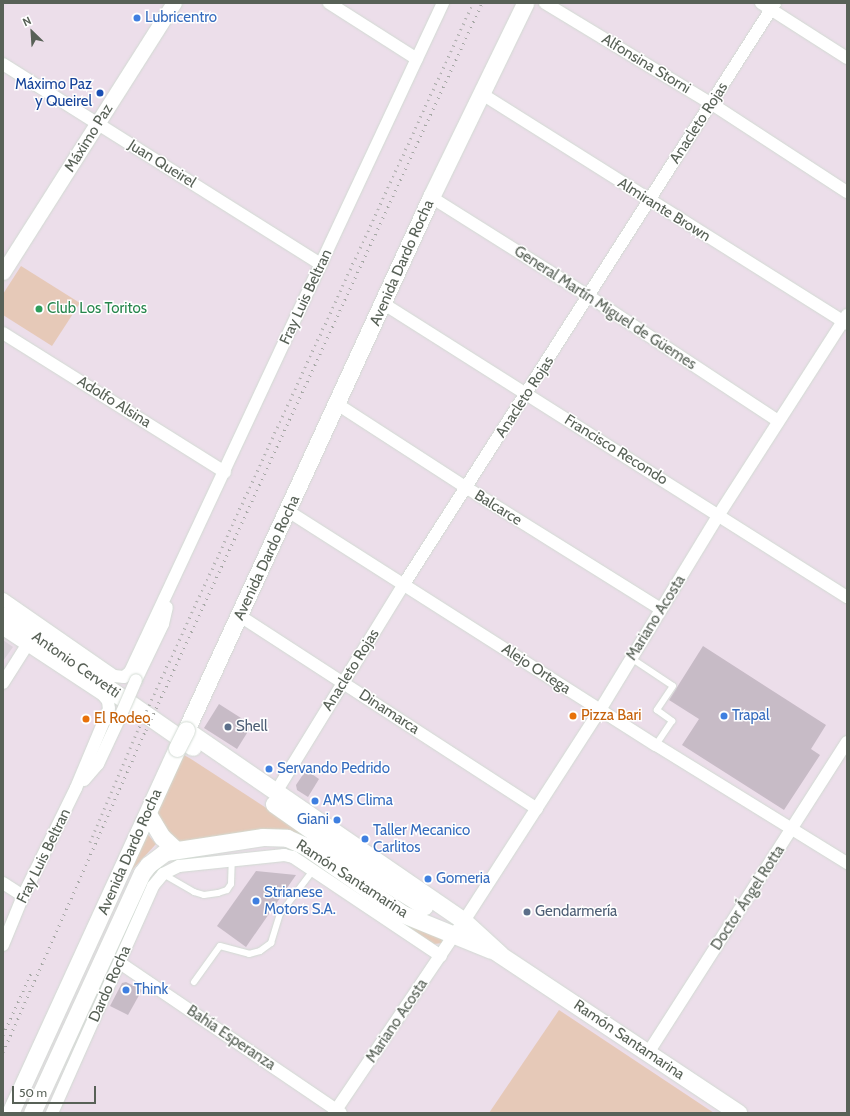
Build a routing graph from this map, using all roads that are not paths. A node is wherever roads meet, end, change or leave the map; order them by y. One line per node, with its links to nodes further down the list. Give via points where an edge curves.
1 (174, 3): 12 (street, Máximo Paz)
2 (329, 3): 8 (street)
3 (443, 3): 8 (street, Fray Luis Beltran)
4 (525, 3): 10 (main road, Avenida Dardo Rocha)
5 (545, 3): 11 (street, Alfonsina Storni)
6 (769, 5): 7 (street); 11 (street, Anacleto Rojas)
7 (847, 58)
8 (417, 59): 16 (street, Fray Luis Beltran)
9 (3, 64): 12 (street, Juan Queirel)
10 (482, 94): 14 (main road, Avenida Dardo Rocha); 15 (street, Almirante Brown)
11 (712, 104): 13 (street, Alfonsina Storni); 15 (street, Anacleto Rojas)
12 (98, 124): 16 (street, Juan Queirel); 17 (street, Máximo Paz)
13 (847, 192)
14 (431, 197): 18 (street, General Martín Miguel de Güemes); 19 (main road, Avenida Dardo Rocha)
15 (649, 201): 18 (street, Anacleto Rojas); 20 (street, Almirante Brown)
16 (321, 264): 25 (street, Fray Luis Beltran)
17 (3, 272)
18 (590, 297): 22 (street, Anacleto Rojas); 24 (street, General Martín Miguel de Güemes)
19 (384, 304): 22 (street, Francisco Recondo); 23 (main road, Avenida Dardo Rocha)
20 (846, 320): 24 (street, Mariano Acosta)
21 (3, 332): 25 (street, Adolfo Alsina)
22 (526, 394): 26 (street, Anacleto Rojas); 28 (street, Francisco Recondo)
23 (337, 404): 26 (street, Balcarce); 27 (main road, Avenida Dardo Rocha)
24 (778, 421): 28 (street, Mariano Acosta)
25 (225, 472): 30 (street, Fray Luis Beltran)
26 (466, 488): 29 (street, Anacleto Rojas); 33 (street, Balcarce)
27 (288, 510): 29 (street, Alejo Ortega); 35 (main road, Avenida Dardo Rocha)
28 (718, 516): 31 (street, Francisco Recondo); 33 (street, Mariano Acosta)
29 (404, 584): 41 (street, Anacleto Rojas); 43 (street, Alejo Ortega)
30 (169, 592): 39 (street, Fray Luis Beltran, via 130,672); 48 (street, Fray Luis Beltran, bridge, via 164,624 98,764)
31 (847, 597)
32 (3, 599): 39 (street, Antonio Cervetti, via 114,676)
33 (661, 609): 38 (street, Mariano Acosta)
34 (3, 614): 44 (main road, Antonio Cervetti)
35 (240, 616): 41 (street, Dinamarca); 45 (main road, Avenida Dardo Rocha)
36 (3, 629): 37 (street, Antonio Cervetti)
37 (28, 645): 40 (street); 42 (street, Antonio Cervetti, via 103,695 108,700)
38 (631, 658): 43 (street, Mariano Acosta); 47 (lane, via 673,686 656,710 672,721)
39 (124, 677)
40 (3, 683)
41 (343, 683): 49 (street, Anacleto Rojas); 50 (street, Dinamarca)
42 (109, 709): 48 (street, Fray Luis Beltran)
43 (600, 710): 47 (street, Alejo Ortega); 50 (street, Mariano Acosta)
44 (149, 716): 61 (main road, Ramón Santamarina, via 376,876)
45 (186, 730): 49 (main road, Ramón Santamarina); 51 (main road, Avenida Dardo Rocha, bridge)
46 (847, 742): 52 (street, Doctor Ángel Rotta)
47 (656, 746): 52 (street, Alejo Ortega)
48 (76, 788): 60 (street, Fray Luis Beltran)
49 (276, 792): 61 (main road, Ramón Santamarina)
50 (537, 809): 61 (street, Mariano Acosta)
51 (148, 814): 53 (main road, via 162,837); 68 (main road, Avenida Dardo Rocha)
52 (793, 828): 55 (street, Alejo Ortega); 66 (street, Doctor Ángel Rotta)
53 (175, 849): 61 (main road, Ramón Santamarina, via 263,837 291,839 403,914); 69 (main road, Avenida Dardo Rocha, via 156,857 142,873)
54 (232, 860): 56 (street, Ramón Santamarina); 57 (street, Ramón Santamarina, via 284,855); 58 (lane, via 231,884 227,890 218,893 204,895 194,892)
55 (847, 863)
56 (180, 866): 58 (street, Dardo Rocha)
57 (314, 869): 63 (street, Ramón Santamarina); 65 (lane, via 280,914 271,943 260,951 249,954 220,946)
58 (163, 874): 64 (street, Dardo Rocha, via 153,886)
59 (3, 883): 60 (street)
60 (23, 896): 62 (street, Fray Luis Beltran)
61 (459, 928): 63 (street, Mariano Acosta); 66 (main road, Ramón Santamarina)
62 (3, 945)
63 (441, 956): 67 (street, Mariano Acosta)
64 (120, 962): 67 (street, Bahía Esperanza); 70 (street, Dardo Rocha)
65 (194, 982)
66 (648, 1053): 71 (main road, Ramón Santamarina)
67 (337, 1112)
68 (10, 1113)
69 (32, 1113)
70 (52, 1113)
71 (738, 1113)

